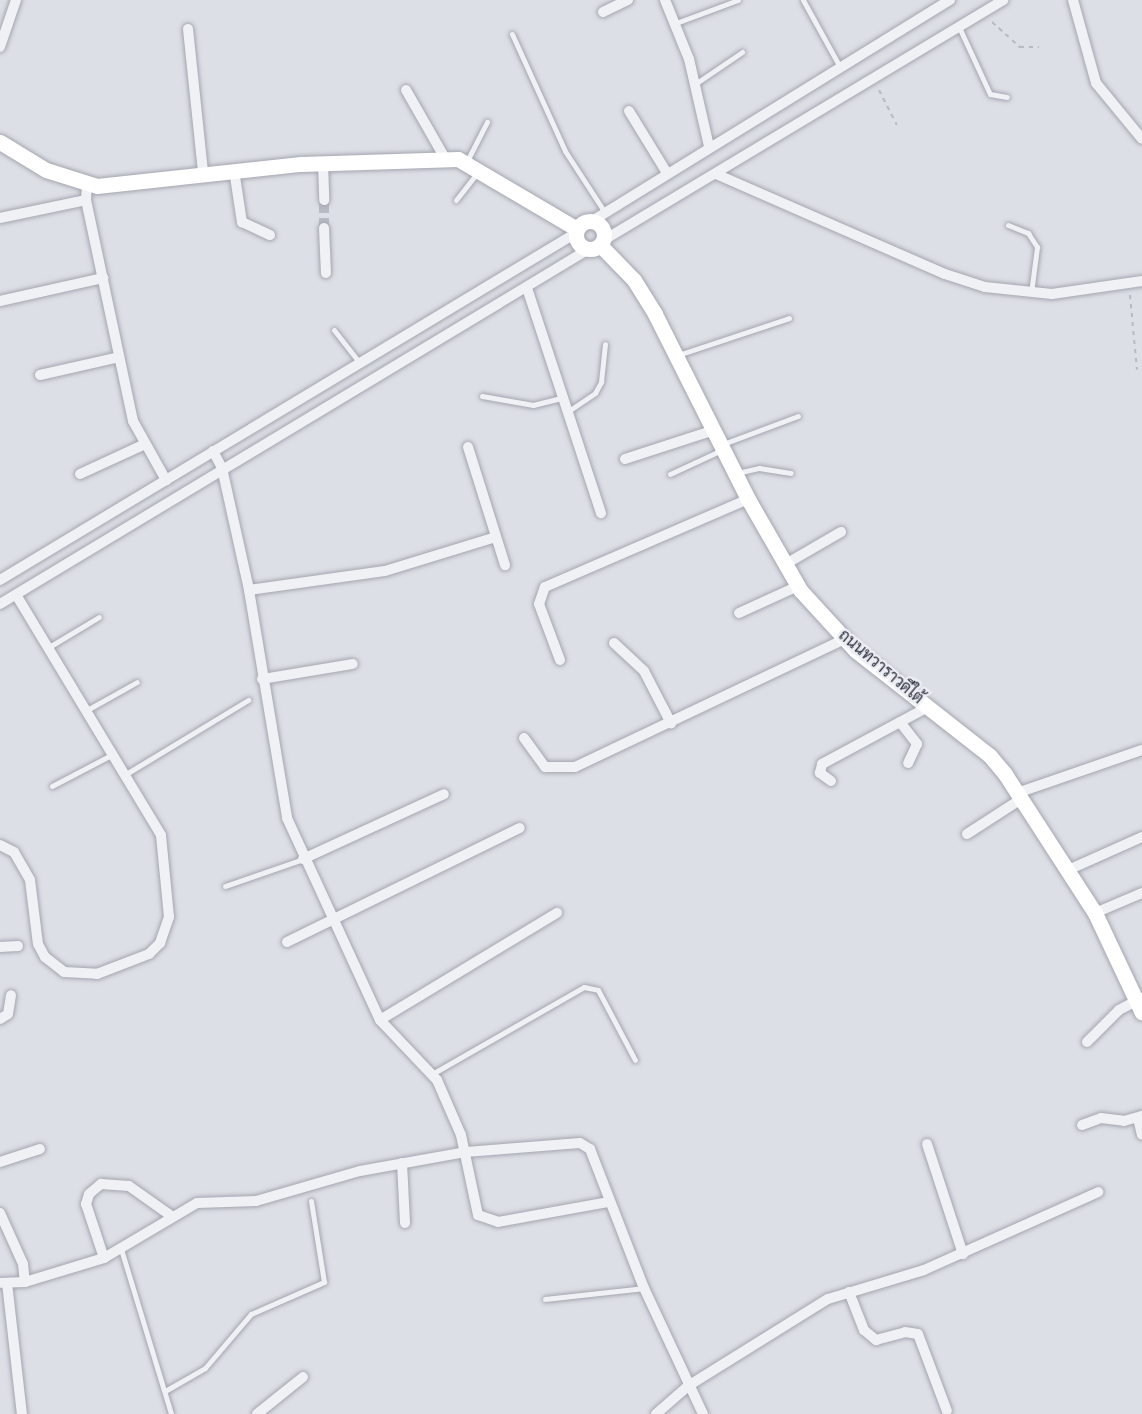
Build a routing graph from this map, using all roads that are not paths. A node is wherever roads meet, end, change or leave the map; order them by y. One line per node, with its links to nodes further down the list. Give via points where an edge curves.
1 (16, 0): 14 (street)
2 (628, 0): 9 (street)
3 (665, 0): 10 (street)
4 (738, 0): 10 (lane)
5 (803, 0): 16 (lane)
6 (950, 0): 16 (street)
7 (1004, 0): 11 (street)
8 (1073, 0): 22 (street, via 1096,83)
9 (603, 12)
10 (675, 23): 17 (street)
11 (959, 27): 19 (lane, via 990,94); 31 (street)
12 (188, 29): 29 (street)
13 (512, 34): 35 (lane)
14 (0, 47)
15 (742, 52): 17 (lane)
16 (840, 67): 24 (street)
17 (694, 85): 24 (street)
18 (406, 90): 25 (street)
19 (1007, 97)
20 (629, 111): 30 (street)
21 (487, 122): 27 (lane)
22 (1142, 139)
23 (0, 142): 32 (street)
24 (709, 146): 30 (street)
25 (445, 158): 26 (street); 27 (street)
26 (323, 163): 28 (street); 33 (street)
27 (473, 165): 34 (lane); 39 (street)
28 (234, 170): 29 (street); 40 (street, via 242,222)
29 (202, 172): 32 (street)
30 (667, 172): 35 (street)
31 (716, 174): 41 (street); 46 (street, via 945,274)
32 (86, 193): 36 (street); 43 (street)
33 (324, 200)
34 (456, 200)
35 (598, 216): 39 (street); 41 (street, via 602,227)
36 (0, 218)
37 (1008, 225): 46 (lane, via 1029,233 1037,247)
38 (324, 228): 42 (street)
39 (577, 231): 41 (street, via 579,244); 53 (street)
40 (270, 235)
41 (598, 245): 45 (street); 51 (street, ถนนทวาราวดีใต้, via 634,280)
42 (326, 273)
43 (103, 278): 47 (street); 52 (street)
44 (1142, 280): 46 (street)
45 (526, 288): 56 (street); 65 (street)
46 (1030, 294)
47 (0, 301)
48 (789, 318): 51 (lane)
49 (334, 330): 53 (lane)
50 (605, 344): 57 (lane, via 601,382 595,393)
51 (678, 355): 59 (street, ถนนทวาราวดีใต้)
52 (119, 357): 54 (street); 60 (street)
53 (359, 362): 63 (street)
54 (40, 375)
55 (482, 396): 56 (lane, via 534,405)
56 (561, 398): 57 (street)
57 (566, 412): 72 (street)
58 (798, 416): 62 (lane)
59 (714, 430): 62 (street, ถนนทวาราวดีใต้); 64 (street)
60 (143, 445): 68 (street); 70 (street)
61 (468, 447): 74 (street)
62 (722, 447): 66 (street, ถนนทวาราวดีใต้); 69 (lane)
63 (213, 451): 65 (street); 70 (street)
64 (625, 459)
65 (222, 468): 79 (street); 80 (street)
66 (735, 473): 67 (lane, via 759,468); 71 (street, ถนนทวาราวดีใต้)
67 (791, 473)
68 (80, 474)
69 (670, 474)
70 (165, 480): 77 (street)
71 (748, 499): 76 (street, ถนนทวาราวดีใต้); 87 (street, via 545,587 538,597)
72 (600, 513)
73 (841, 532): 76 (street)
74 (496, 537): 75 (street); 79 (street, via 385,571)
75 (505, 565)
76 (784, 565): 78 (street, ถนนทวาราวดีใต้)
77 (0, 580)
78 (798, 586): 82 (street); 84 (street, ถนนทวาราวดีใต้)
79 (249, 590): 89 (street)
80 (16, 595): 81 (street); 86 (street)
81 (0, 604)
82 (739, 613)
83 (99, 617): 86 (lane)
84 (844, 639): 92 (street, ถนนทวาราวดีใต้); 95 (street)
85 (614, 643): 95 (street, via 644,671)
86 (49, 647): 93 (street)
87 (560, 660)
88 (353, 664): 89 (street)
89 (262, 680): 109 (street, via 281,799)
90 (137, 682): 93 (lane)
91 (248, 700): 100 (lane)
92 (928, 707): 94 (street); 104 (street, ถนนทวาราวดีใต้, via 990,756)
93 (87, 710): 98 (street)
94 (900, 722): 99 (street, via 917,744); 101 (street, via 822,764 820,773)
95 (671, 723): 96 (street, via 565,770 545,767)
96 (524, 738)
97 (1142, 750): 104 (street)
98 (114, 753): 100 (street); 102 (lane)
99 (908, 763)
100 (126, 774): 108 (street, via 163,844 170,917 163,937 149,954 97,974 80,976 54,966 38,944 30,880 14,852)
101 (831, 781)
102 (52, 786)
103 (444, 794): 109 (street)
104 (1019, 796): 106 (street); 110 (street, ถนนทวาราวดีใต้)
105 (520, 828): 115 (street)
106 (967, 834)
107 (1142, 837): 110 (street)
108 (0, 845)
109 (303, 859): 111 (lane); 115 (street)
110 (1068, 870): 113 (street, ถนนทวาราวดีใต้)
111 (225, 886)
112 (1142, 892): 113 (street)
113 (1095, 913): 120 (street, ถนนทวาราวดีใต้)
114 (557, 914): 122 (street)
115 (335, 921): 116 (street); 122 (street)
116 (287, 942)
117 (18, 946): 118 (street)
118 (0, 947)
119 (11, 995): 121 (street, via 8,1014)
120 (1140, 1004): 123 (street, via 1119,1010)
121 (0, 1019)
122 (380, 1020): 125 (street)
123 (1087, 1042)
124 (635, 1060): 125 (lane, via 598,990 584,987)
125 (432, 1074): 131 (street)
126 (1140, 1117): 127 (street, via 1101,1119); 128 (street)
127 (1082, 1125)
128 (1142, 1135)
129 (927, 1144): 141 (street)
130 (40, 1149): 132 (street)
131 (466, 1152): 133 (street); 136 (street, via 580,1143 590,1149); 136 (street, via 474,1206 484,1220 498,1222)
132 (0, 1162)
133 (402, 1163): 138 (street, via 256,1200 197,1203); 139 (street)
134 (1098, 1191): 141 (street)
135 (310, 1201): 150 (lane, via 324,1282 251,1314 205,1368)
136 (608, 1202): 145 (street)
137 (0, 1213): 143 (street, via 21,1257)
138 (170, 1215): 140 (street); 142 (street, via 129,1186 101,1185 88,1194 86,1204)
139 (405, 1223)
140 (121, 1247): 142 (street); 150 (lane)
141 (963, 1254): 146 (street)
142 (104, 1258): 143 (street)
143 (25, 1282): 144 (street)
144 (4, 1283): 152 (street)
145 (644, 1288): 147 (lane); 149 (street)
146 (849, 1292): 149 (street, via 792,1317); 151 (street, via 864,1330 876,1340 904,1332 918,1334)
147 (545, 1299)
148 (303, 1377): 154 (street)
149 (688, 1386): 155 (street); 156 (street)
150 (165, 1391): 153 (lane)
151 (947, 1411)
152 (21, 1414)
153 (171, 1414)
154 (257, 1414)
155 (656, 1414)
156 (703, 1414)

